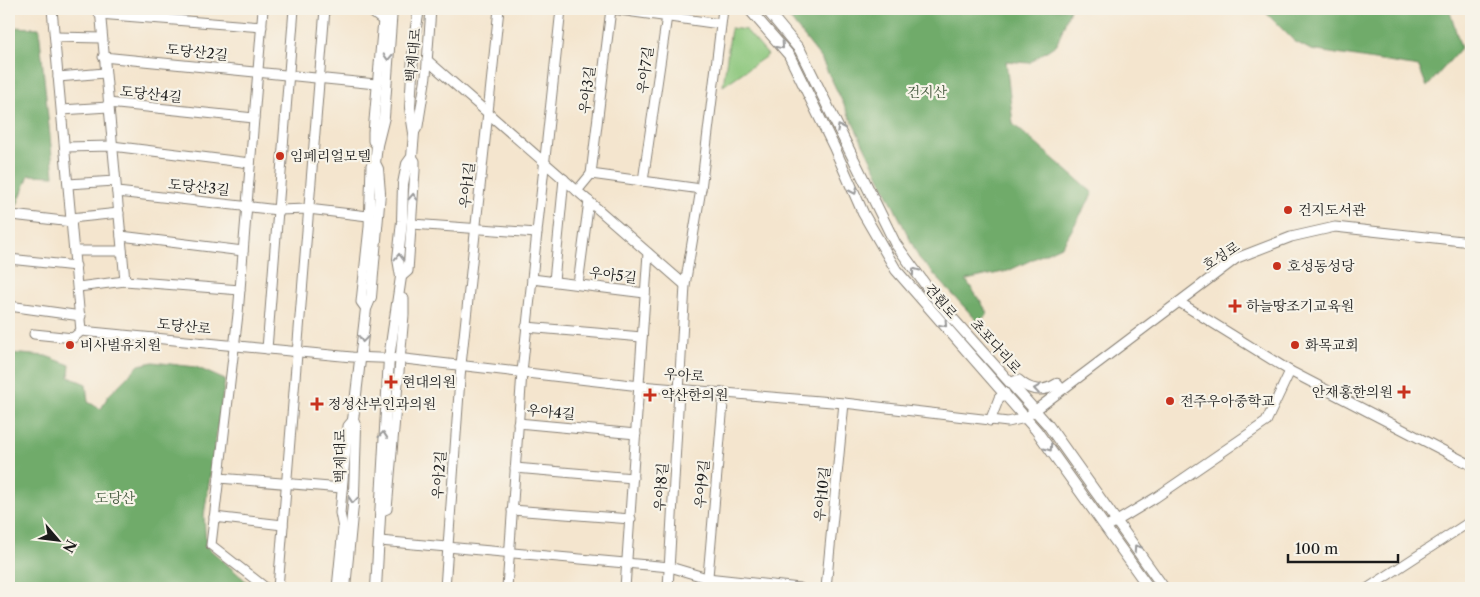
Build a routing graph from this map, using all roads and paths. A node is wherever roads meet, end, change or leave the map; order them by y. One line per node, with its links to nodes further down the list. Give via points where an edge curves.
1 (52, 9): 21 (street)
2 (263, 9): 20 (street)
3 (294, 9): 27 (street)
4 (325, 9): 29 (street)
5 (368, 9): 18 (street)
6 (384, 9): 18 (street, 백제대로)
7 (392, 9): 36 (street, 백제대로, one-way to 36, via 384,117)
8 (419, 9): 35 (street, 백제대로, via 410,108)
9 (431, 9): 24 (street, 백제대로)
10 (499, 9): 33 (street, 우아1길)
11 (561, 9): 40 (street)
12 (611, 9): 17 (street, 우아3길); 43 (street, 우아3길)
13 (723, 9): 19 (street)
14 (749, 9): 100 (street, 견훤로, one-way to 100, via 789,55 864,213 896,270)
15 (766, 9): 95 (street, 초포다리로, one-way to 15, via 938,302 895,243 800,50)
16 (100, 12): 20 (street); 22 (street)
17 (667, 13): 19 (street); 46 (street, 우아7길)
18 (382, 20): 30 (street, 백제대로)
19 (720, 24): 48 (street)
20 (262, 27): 25 (street)
21 (55, 37): 22 (street); 28 (street)
22 (102, 38): 23 (street)
23 (103, 56): 25 (street, 도당산2길); 26 (street)
24 (427, 60): 33 (street); 35 (street, 백제대로, via 418,126)
25 (258, 72): 27 (street, 도당산2길); 34 (street)
26 (105, 73): 28 (street); 31 (street)
27 (289, 76): 29 (street, 도당산2길); 54 (street)
28 (58, 77): 32 (street)
29 (320, 79): 30 (street, 도당산2길); 53 (street)
30 (376, 84): 36 (street, 백제대로, via 373,141)
31 (108, 105): 32 (street); 34 (street, 도당산4길); 37 (street, 도당산4길)
32 (62, 110): 38 (street)
33 (488, 113): 40 (street); 60 (street, 우아1길)
34 (254, 118): 41 (street)
35 (414, 133): 39 (street, 백제대로)
36 (377, 145): 42 (street, 백제대로)
37 (112, 146): 38 (street); 41 (street); 45 (street, 도당산4길)
38 (65, 147): 47 (street)
39 (412, 157): 59 (street, 백제대로, one-way to 39, via 415,161); 70 (street, 백제대로, one-way to 39, via 398,260 403,184 407,164)
40 (545, 161): 44 (street); 61 (street)
41 (250, 163): 52 (street)
42 (375, 163): 56 (street, 백제대로, via 371,165); 81 (street, 백제대로, via 380,193 371,297)
43 (591, 174): 46 (street); 49 (street)
44 (564, 179): 49 (street); 73 (street)
45 (116, 181): 47 (street); 50 (street, 도당산4길)
46 (643, 181): 48 (street)
47 (68, 184): 57 (street)
48 (701, 189): 75 (street)
49 (577, 191): 51 (street)
50 (116, 192): 52 (street, 도당산3길); 55 (street, 도당산4길)
51 (589, 202): 67 (street); 74 (street)
52 (247, 206): 54 (street, 도당산3길); 66 (street)
53 (308, 209): 54 (street, 도당산3길); 56 (street, 도당산3길); 89 (street)
54 (278, 210): 88 (street)
55 (118, 213): 57 (street); 62 (street, 도당산4길)
56 (368, 216): 81 (street, 백제대로, via 361,302)
57 (72, 220): 58 (street, via 12,216); 65 (street)
58 (9, 221)
59 (412, 224): 60 (street); 70 (street, 백제대로, via 408,272)
60 (476, 227): 61 (street); 92 (street, 우아1길)
61 (537, 233): 71 (street)
62 (121, 236): 64 (street, 도당산4길); 66 (street)
63 (1471, 242): 79 (street, 호성로, via 1336,227 1291,237 1237,258)
64 (122, 250): 65 (street); 72 (street, 도당산4길)
65 (75, 251): 69 (street)
66 (243, 251): 77 (street)
67 (648, 253): 75 (street); 78 (street, 우아5길)
68 (9, 259): 69 (street)
69 (76, 266): 76 (street)
70 (401, 277): 91 (street, 백제대로, via 395,310)
71 (532, 279): 73 (street); 83 (street)
72 (125, 281): 76 (street); 77 (street)
73 (554, 281): 74 (street)
74 (578, 284): 78 (street, 우아5길)
75 (685, 285): 97 (street)
76 (78, 287): 82 (street)
77 (240, 290): 87 (street)
78 (645, 292): 86 (street, 우아5길)
79 (1179, 302): 93 (street); 98 (street, 호성로)
80 (9, 306): 82 (street)
81 (366, 309): 90 (street, 백제대로, one-way to 90)
82 (80, 316): 84 (street)
83 (526, 327): 86 (street); 94 (street)
84 (81, 331): 85 (street, 도당산로, via 73,338); 87 (street, 도당산로)
85 (34, 334)
86 (642, 337): 96 (street, 우아5길)
87 (235, 346): 88 (street, 도당산로); 110 (street)
88 (267, 349): 89 (street, 도당산로)
89 (298, 351): 90 (street, 도당산로); 112 (street)
90 (360, 357): 91 (street, 도당산로); 104 (street, 백제대로)
91 (394, 358): 92 (street, 우아로); 122 (street, 백제대로, one-way to 91, via 383,442)
92 (461, 365): 94 (street, 우아로); 124 (street, 우아2길)
93 (1290, 371): 108 (street); 117 (street, via 1266,422 1155,498)
94 (522, 372): 96 (street, 우아로); 106 (street, 우아4길)
95 (1011, 383): 98 (street, one-way to 95, via 1056,384 1046,390 1030,389 1018,380); 102 (street, 초포다리로)
96 (640, 386): 97 (street, 우아로); 107 (street, 우아5길)
97 (680, 388): 99 (street, 우아로); 128 (street, 우아8길)
98 (1061, 389): 102 (street, 호성로)
99 (724, 392): 101 (street, 우아로); 129 (street, 우아9길)
100 (1005, 394): 103 (street, 견훤로); 105 (street, via 999,398)
101 (844, 403): 105 (street, 우아로); 141 (street, 우아10길)
102 (1035, 410): 103 (street, 호성로); 117 (street, 초포다리로)
103 (1026, 418): 105 (street, 우아로, via 1008,422); 120 (street, 견훤로, one-way to 120)
104 (353, 420): 113 (street, via 348,426); 123 (street, 백제대로, one-way to 123, via 356,427)
105 (990, 420)
106 (518, 423): 107 (street, 우아4길); 109 (street, 우아4길)
107 (636, 434): 111 (street, 우아5길)
108 (1471, 465)
109 (515, 468): 111 (street); 114 (street, 우아4길)
110 (219, 478): 112 (street); 115 (street)
111 (633, 478): 116 (street, 우아5길)
112 (286, 483): 113 (street); 119 (street)
113 (342, 488): 121 (street, via 340,513)
114 (512, 510): 116 (street); 125 (street, 우아4길)
115 (214, 517): 119 (street); 130 (street, via 211,545)
116 (630, 519): 127 (street, 우아5길)
117 (1117, 520): 120 (street); 143 (street, 초포다리로, one-way to 117)
118 (1471, 521): 144 (street)
119 (283, 525): 131 (street)
120 (1107, 527): 142 (street, 견훤로)
121 (343, 528): 123 (street); 126 (street)
122 (380, 541): 124 (street); 134 (street, 백제대로)
123 (349, 542): 126 (street); 133 (street, 백제대로)
124 (447, 548): 125 (street); 135 (street, 우아2길)
125 (510, 553): 127 (street); 136 (street, 우아4길)
126 (340, 554): 132 (street)
127 (628, 563): 128 (street); 137 (street, 우아5길)
128 (670, 567): 129 (street); 138 (street, 우아8길)
129 (707, 578): 139 (street, 우아9길); 140 (street)
130 (266, 588)
131 (278, 588)
132 (337, 588)
133 (345, 588)
134 (376, 588)
135 (445, 588)
136 (507, 588)
137 (625, 588)
138 (668, 588)
139 (707, 588)
140 (800, 588)
141 (826, 588)
142 (1149, 588)
143 (1164, 588)
144 (1368, 588)

